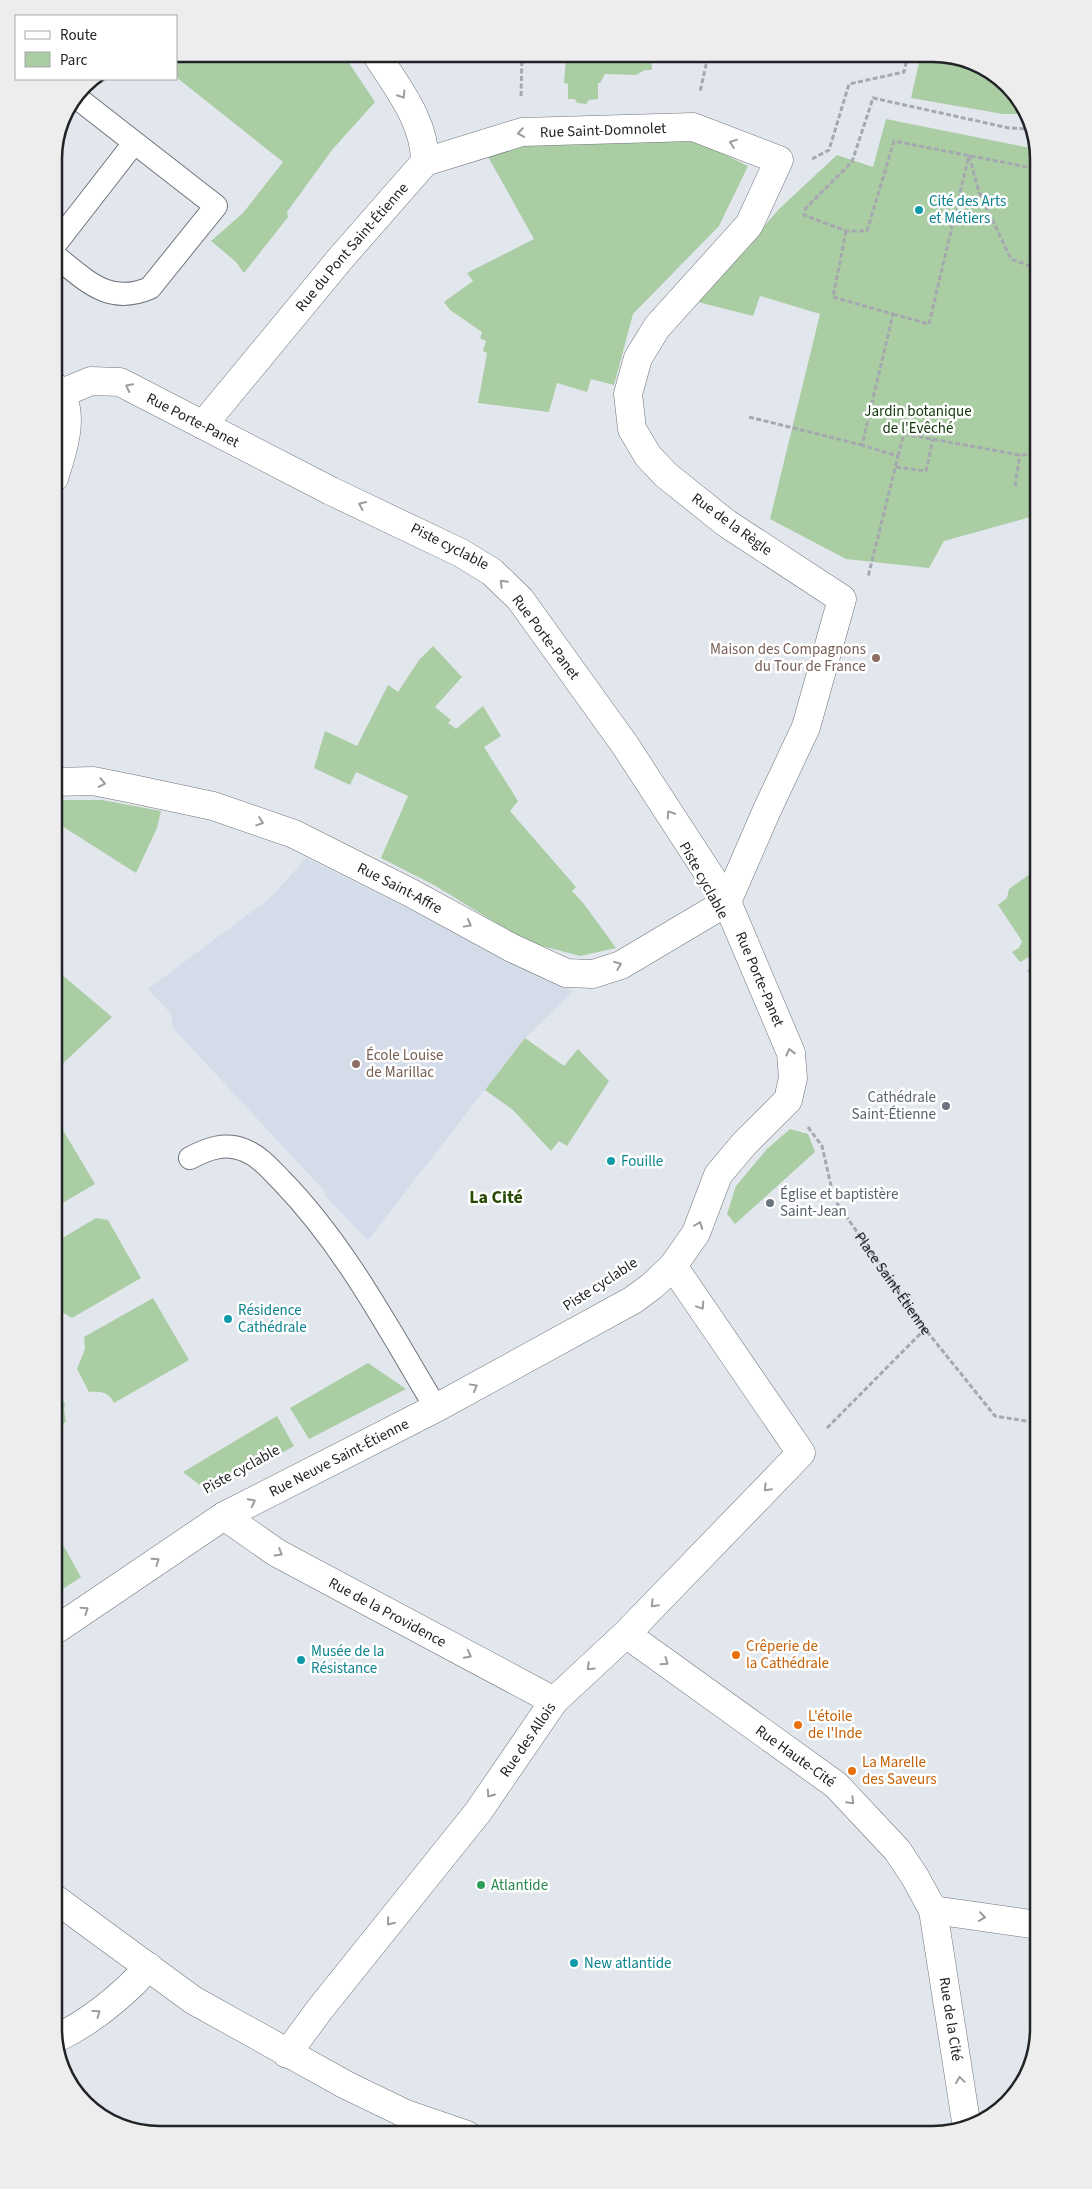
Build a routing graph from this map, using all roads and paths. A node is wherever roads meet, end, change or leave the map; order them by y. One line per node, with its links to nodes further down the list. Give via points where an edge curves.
1 (382, 63): 12 (street, one-way to 12, via 420,129)
2 (522, 63): 8 (path)
3 (704, 63): 6 (path)
4 (906, 63): 11 (path, via 904,72 849,84 829,150 800,165)
5 (81, 101): 9 (lane)
6 (693, 127): 8 (street, Rue Saint-Domnolet); 11 (street, Rue Saint-Domnolet, one-way to 6)
7 (1024, 129): 14 (path, via 872,98 852,162 806,208 804,214)
8 (522, 132): 12 (street, Rue Saint-Domnolet, one-way to 12)
9 (134, 143): 15 (lane); 16 (lane, via 216,206 150,288 134,294 112,294 84,279)
10 (969, 155): 13 (path); 14 (path, via 894,140 867,231); 17 (path, via 979,192 1011,259); 18 (path, via 929,324)
11 (779, 160): 33 (street, Rue de la Règle, via 749,225 657,327 638,358 628,394 632,430 648,456 666,474 726,523 842,599 806,727)
12 (425, 162): 22 (street, Rue du Pont Saint-Étienne)
13 (1030, 167)
14 (846, 231): 18 (path, via 833,297)
15 (63, 234)
16 (63, 262)
17 (1030, 266)
18 (893, 314): 24 (path)
19 (63, 388): 22 (street, Rue Porte-Panet, one-way to 19, via 120,382 91,381)
20 (63, 404): 25 (street, via 66,413)
21 (749, 417): 24 (path)
22 (204, 425): 33 (street, Rue Porte-Panet, one-way to 22, via 625,745 520,599 492,572 461,553)
23 (933, 440): 26 (path); 28 (path, via 904,434); 29 (path, via 926,471)
24 (862, 445): 28 (path)
25 (63, 452)
26 (1020, 454): 27 (path); 30 (path)
27 (1030, 454)
28 (898, 456): 29 (path)
29 (896, 467): 31 (path)
30 (1015, 486)
31 (867, 581)
32 (63, 782): 33 (street, Rue Saint-Affre, one-way to 33, via 93,781 213,806 294,834 566,973 593,974 621,965)
33 (727, 902): 34 (street, Rue Porte-Panet, one-way to 33, via 793,1078 791,1052)
34 (788, 1100): 36 (street, one-way to 34, via 696,1233 718,1175); 37 (path, Place Saint-Étienne, via 822,1146 834,1199)
35 (190, 1158): 38 (lane, via 218,1146 232,1146 263,1161 294,1193 347,1260)
36 (673, 1266): 38 (street, Rue Neuve Saint-Étienne, one-way to 36, via 633,1300); 40 (street, one-way to 40)
37 (925, 1329): 39 (path, Place Saint-Étienne, via 994,1416); 40 (path)
38 (436, 1408): 41 (street, Rue Neuve Saint-Étienne, one-way to 38)
39 (1030, 1422)
40 (801, 1453): 43 (street, Rue des Allois, one-way to 43)
41 (224, 1516): 42 (street, Rue Neuve Saint-Étienne, one-way to 41); 44 (street, Rue de la Providence, one-way to 44, via 277,1553)
42 (62, 1625)
43 (626, 1634): 44 (street, Rue des Allois, one-way to 44); 46 (street, Rue Haute-Cité, one-way to 46, via 836,1786 897,1850)
44 (554, 1702): 50 (street, Rue des Allois, one-way to 50, via 478,1812)
45 (62, 1904): 48 (street)
46 (933, 1910): 47 (street, one-way to 47); 51 (street, Rue de la Cité, one-way to 46)
47 (1030, 1924)
48 (149, 1967): 49 (street, one-way to 48, via 109,2004); 50 (street, via 193,2000)
49 (63, 2036)
50 (287, 2054): 52 (street, via 406,2114)
51 (966, 2120)
52 (442, 2126)

